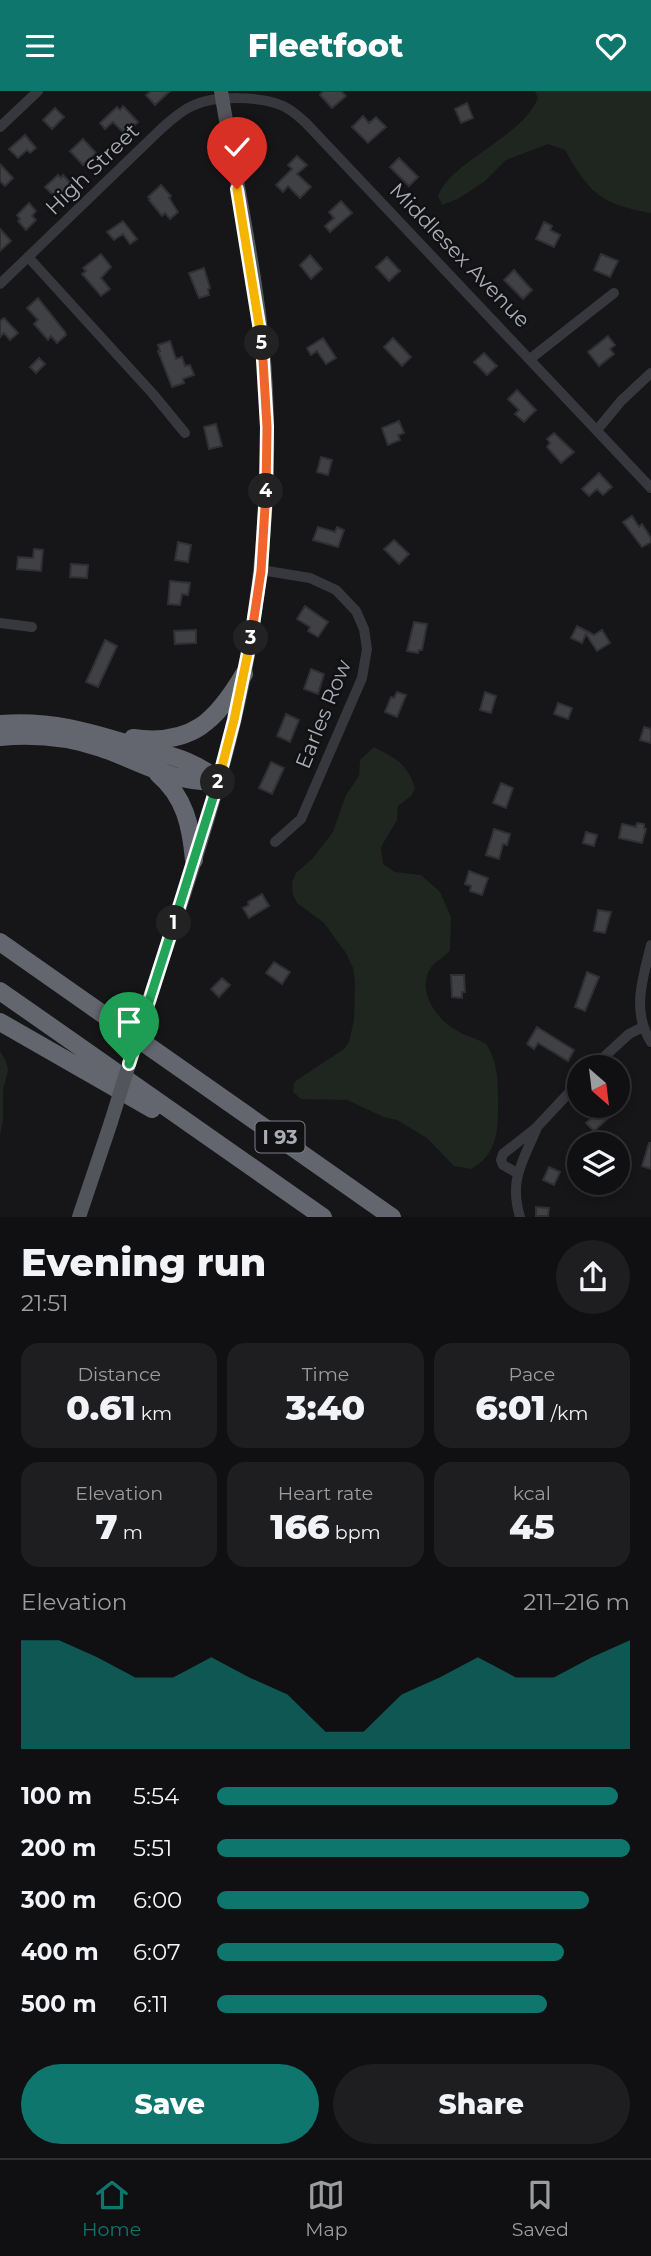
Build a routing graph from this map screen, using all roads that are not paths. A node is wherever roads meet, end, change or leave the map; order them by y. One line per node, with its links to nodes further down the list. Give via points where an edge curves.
1 (38, 91): 3 (street)
2 (221, 95): 4 (street, High Street, via 194,104 162,128); 7 (street, Middlesex Avenue, via 267,101 296,114); 12 (main road, via 264,364 267,474)
3 (0, 127)
4 (29, 258): 5 (street, High Street); 10 (street)
5 (0, 284)
6 (614, 293): 7 (street)
7 (530, 359): 9 (street, Middlesex Avenue)
8 (651, 373): 9 (street)
9 (597, 430): 11 (street, Middlesex Avenue)
10 (185, 433)
11 (651, 488)
12 (261, 571): 15 (main road); 21 (street, Earles Row, via 310,578 336,590 356,611 367,649 358,688 301,818)
13 (0, 623): 14 (street)
14 (32, 627)
15 (244, 674): 17 (highway, via 217,715 188,733 153,739); 20 (main road)
16 (0, 724): 17 (highway, via 32,723)
17 (92, 732): 20 (highway, via 198,764)
18 (0, 737): 19 (highway, via 35,736 87,744)
19 (149, 768): 20 (highway, via 189,781); 22 (highway, via 168,782 183,804)
20 (219, 781): 22 (main road)
21 (275, 842)
22 (194, 860): 36 (main road, bridge)
23 (0, 927): 31 (highway)
24 (0, 942): 31 (highway, I 93)
25 (651, 945): 28 (street, via 640,997)
26 (0, 991): 35 (highway, I 93)
27 (0, 1021): 35 (highway)
28 (643, 1027): 29 (street); 30 (street)
29 (651, 1042)
30 (606, 1055)
31 (167, 1059): 38 (highway, I 93)
32 (567, 1095): 33 (street)
33 (536, 1128): 34 (street); 34 (street, via 502,1157 503,1165)
34 (517, 1173): 39 (street, via 514,1189)
35 (266, 1176): 37 (highway, I 93)
36 (79, 1216)
37 (323, 1216)
38 (392, 1216)
39 (520, 1216)

